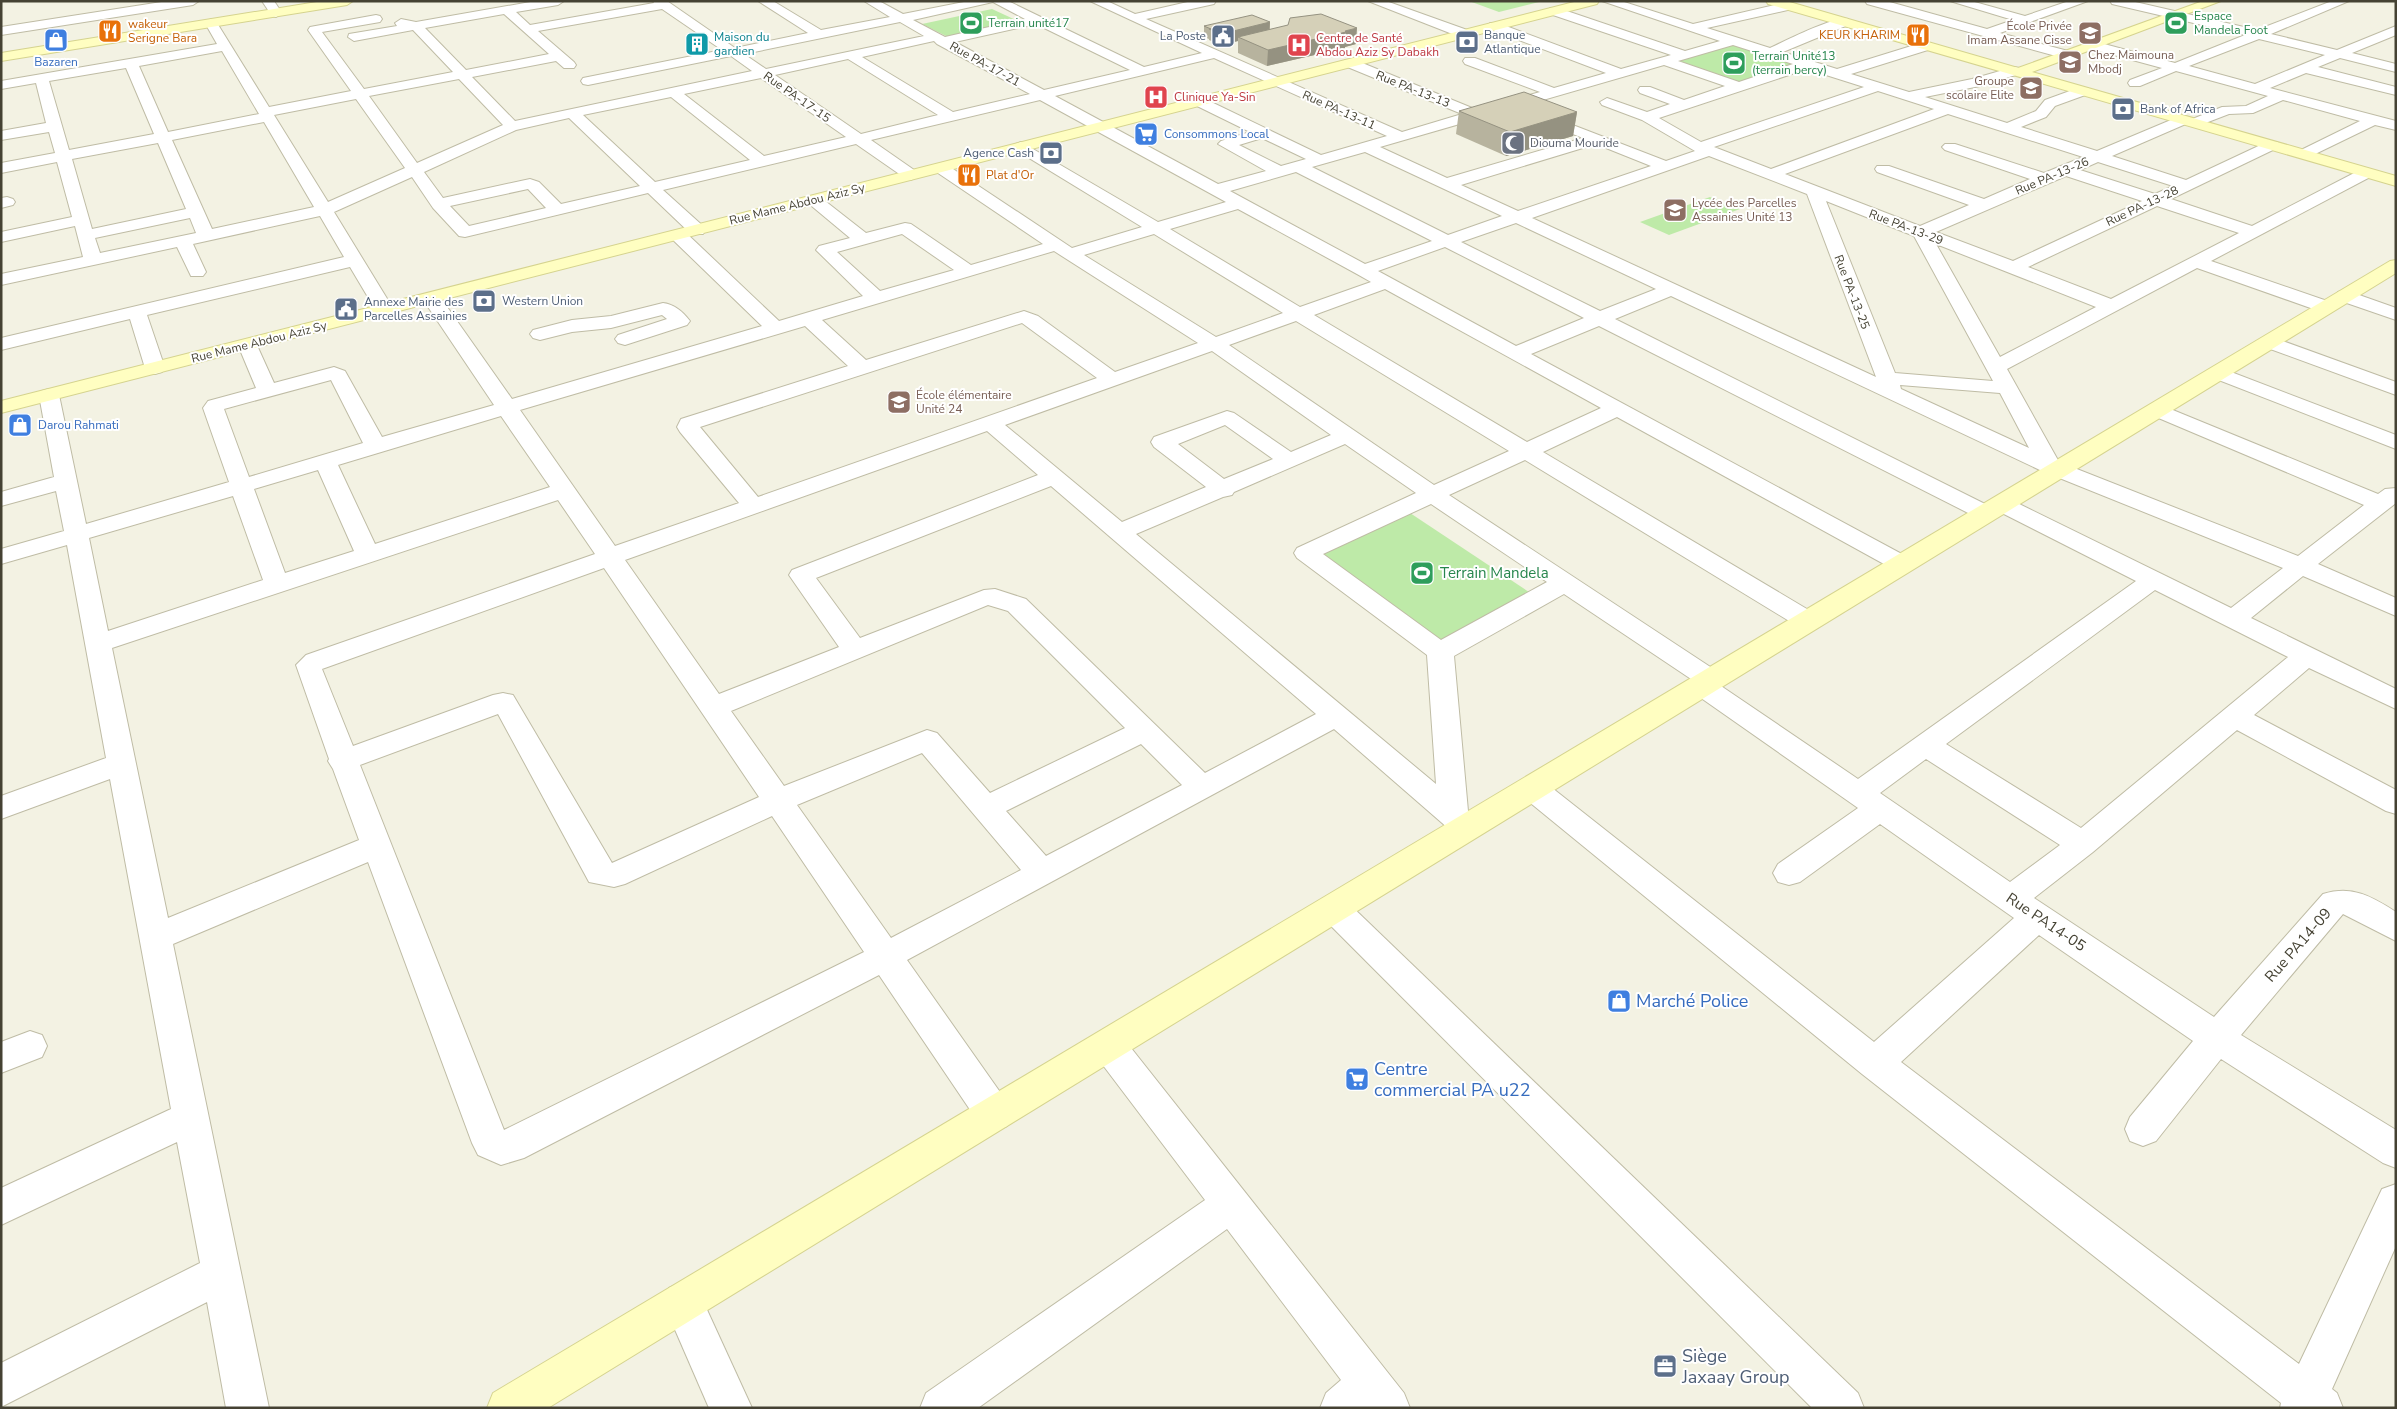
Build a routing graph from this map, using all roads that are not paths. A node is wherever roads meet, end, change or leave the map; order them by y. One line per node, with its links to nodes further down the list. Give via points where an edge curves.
1 (193, 1): 23 (street)
2 (268, 1): 30 (street)
3 (557, 1): 28 (street)
4 (764, 1): 50 (street)
5 (988, 1): 33 (street)
6 (998, 1): 37 (street)
7 (1210, 1): 34 (street)
8 (1374, 1): 48 (street)
9 (1593, 1): 29 (street, Rue Mame Abdou Aziz Sy)
10 (1608, 1): 43 (street)
11 (1772, 1): 25 (street)
12 (1871, 1): 36 (street)
13 (1956, 1): 26 (street)
14 (2043, 1): 27 (street)
15 (2082, 1): 27 (street)
16 (2116, 1): 31 (street)
17 (2215, 1): 31 (street)
18 (2343, 1): 49 (street)
19 (345, 2): 30 (street); 35 (street, via 353,15)
20 (872, 2): 33 (street, Rue PA-17-21)
21 (1103, 2): 34 (street, Rue PA-13-11)
22 (661, 3): 44 (street); 58 (street, Rue PA-17-15)
23 (123, 6): 46 (street)
24 (460, 6): 32 (street)
25 (1788, 6): 39 (street); 43 (street)
26 (1977, 7): 36 (street); 38 (street)
27 (2065, 7): 38 (street)
28 (506, 10): 32 (street); 44 (street)
29 (1554, 11): 42 (street, Rue Mame Abdou Aziz Sy); 63 (street)
30 (276, 13): 40 (street)
31 (2176, 15): 49 (street); 54 (street)
32 (471, 16): 41 (street)
33 (902, 18): 50 (street); 51 (street, Rue PA-17-21)
34 (1133, 18): 60 (street, Rue PA-13-11)
35 (376, 19): 41 (street); 53 (street, via 314,30)
36 (1937, 19): 47 (street)
37 (1037, 20): 51 (street); 75 (street)
38 (2026, 20): 47 (street)
39 (1844, 22): 55 (street); 59 (street)
40 (211, 23): 56 (street); 66 (street)
41 (416, 26): 53 (street); 78 (street)
42 (1494, 26): 48 (street, Rue Mame Abdou Aziz Sy); 79 (street)
43 (1692, 28): 52 (street)
44 (528, 29): 65 (street)
45 (2396, 30): 61 (street)
46 (1, 31)
47 (1987, 33): 64 (street)
48 (1465, 34): 69 (street, Rue Mame Abdou Aziz Sy)
49 (2259, 34): 61 (street); 71 (street)
50 (820, 35): 58 (street)
51 (939, 39): 62 (street); 97 (street, Rue PA-17-21)
52 (1734, 41): 59 (street); 63 (street)
53 (323, 42): 96 (street)
54 (2093, 45): 64 (street); 71 (street)
55 (1926, 46): 76 (street); 80 (street)
56 (225, 47): 74 (street); 107 (street)
57 (1229, 49): 60 (street)
58 (733, 52): 77 (street, Rue PA-17-15); 82 (street)
59 (1770, 53): 70 (street)
60 (1213, 54): 75 (street); 83 (street, Rue PA-13-11)
61 (2339, 54): 72 (street); 73 (street)
62 (850, 55): 77 (street); 109 (street)
63 (1686, 55): 68 (street)
64 (2067, 55): 76 (street)
65 (559, 56): 78 (street); 82 (street)
66 (1, 57)
67 (1470, 61): 95 (street)
68 (1665, 61): 79 (street); 87 (street)
69 (1350, 63): 83 (street, Rue Mame Abdou Aziz Sy); 108 (street, Rue PA-13-13)
70 (1807, 64): 80 (street); 87 (street)
71 (2175, 67): 84 (street); 90 (street)
72 (2304, 68): 90 (street); 94 (street)
73 (2396, 68)
74 (134, 70): 81 (street); 86 (street); 120 (street)
75 (1142, 71): 97 (street)
76 (2016, 72): 92 (street); 98 (street)
77 (763, 73): 93 (street); 122 (street, Rue PA-17-15)
78 (462, 74): 96 (street); 114 (street)
79 (1621, 74): 95 (street)
80 (1837, 74): 88 (street)
81 (118, 80)
82 (588, 81): 102 (street)
83 (1277, 82): 100 (street, Rue Mame Abdou Aziz Sy); 121 (street, Rue PA-13-11)
84 (2135, 83)
85 (1, 85): 86 (street)
86 (43, 85): 89 (street); 113 (street)
87 (1740, 86): 103 (street)
88 (1878, 87): 98 (street); 128 (street)
89 (64, 89)
90 (2255, 89): 99 (street)
91 (1644, 90): 103 (street)
92 (2083, 91): 112 (street); 117 (street, via 2050,104 2041,114)
93 (673, 92): 102 (street); 133 (street)
94 (2396, 92)
95 (1554, 93): 104 (street)
96 (360, 94): 107 (street); 137 (street)
97 (1042, 95): 109 (street); 116 (street, Rue PA-17-21)
98 (1908, 96): 105 (street)
99 (2281, 96): 111 (street); 112 (street, Rue PA-13-26, via 2248,110 2227,110)
100 (1200, 102): 116 (street, Rue Mame Abdou Aziz Sy); 118 (street)
101 (1607, 102): 110 (street, Rue PA-13-29)
102 (614, 104): 106 (street)
103 (1685, 104): 110 (street)
104 (1512, 105): 108 (street); 123 (street)
105 (1948, 109): 117 (street); 142 (street)
106 (572, 113): 114 (street); 148 (street)
107 (266, 114): 120 (street); 156 (street)
108 (1476, 115): 121 (street)
109 (952, 117): 122 (street)
110 (1647, 117): 128 (street, Rue PA-13-29)
111 (2373, 120): 115 (street); 129 (street)
112 (2189, 121): 124 (street); 131 (street, Rue PA-13-26)
113 (55, 126): 119 (street); 130 (street)
114 (512, 126): 137 (street)
115 (2396, 126)
116 (1100, 127): 125 (street, Rue Mame Abdou Aziz Sy); 149 (street, Rue PA-17-21)
117 (2007, 128): 131 (street)
118 (1263, 133): 132 (street); 138 (street, via 1226,144)
119 (1, 136)
120 (163, 137): 130 (street); 158 (street)
121 (1401, 137): 126 (street)
122 (858, 139): 133 (street); 143 (street, Rue PA-17-15)
123 (1597, 139): 134 (street); 146 (street)
124 (2272, 145): 129 (street); 147 (street, Rue PA-13-28)
125 (1021, 147): 136 (street, Rue Mame Abdou Aziz Sy); 161 (street)
126 (1367, 147): 132 (street); 146 (street)
127 (1950, 147): 144 (street)
128 (1705, 149): 134 (street); 142 (street, Rue PA-13-29)
129 (2304, 154): 141 (street)
130 (63, 156): 135 (street); 160 (street)
131 (2097, 156): 140 (street, Rue PA-13-26); 147 (street)
132 (1320, 160): 138 (street)
133 (762, 162): 148 (street)
134 (1666, 166): 159 (street)
135 (1, 168)
136 (941, 168): 143 (street, Rue Mame Abdou Aziz Sy); 171 (street, Rue PA14-05)
137 (415, 169): 154 (street); 156 (street)
138 (1289, 169): 149 (street); 170 (street)
139 (1883, 169): 155 (street)
140 (2065, 170): 144 (street, Rue PA-13-26); 152 (street)
141 (2366, 172): 145 (street); 164 (street)
142 (1771, 174): 150 (street, Rue PA-13-29)
143 (911, 175): 151 (street, Rue Mame Abdou Aziz Sy)
144 (2045, 179): 155 (street, Rue PA-13-26)
145 (2396, 181)
146 (1446, 184): 159 (street)
147 (2187, 185): 152 (street, Rue PA-13-28)
148 (652, 188): 157 (street); 162 (street)
149 (1216, 190): 153 (street, Rue PA-17-21)
150 (1814, 191): 163 (street, Rue PA-13-29); 208 (street, Rue PA-13-25)
151 (814, 200): 162 (street, Rue Mame Abdou Aziz Sy); 168 (street)
152 (2156, 200): 164 (street); 175 (street, Rue PA-13-28)
153 (1240, 203): 161 (street); 176 (street, Rue PA-17-21)
154 (439, 204): 157 (street, via 530,184); 157 (street, via 465,232)
155 (1984, 205): 163 (street, Rue PA-13-26)
156 (325, 210): 166 (street); 172 (street)
157 (558, 210)
158 (196, 212): 160 (street); 166 (street)
159 (1517, 217): 170 (street); 182 (street)
160 (83, 228): 167 (street); 173 (street)
161 (1155, 228): 171 (street); 189 (street)
162 (697, 230): 165 (street, Rue Mame Abdou Aziz Sy)
163 (1921, 232): 175 (street, Rue PA-13-29); 203 (street)
164 (2254, 232): 174 (street)
165 (678, 235): 183 (street, Rue Mame Abdou Aziz Sy); 194 (street)
166 (206, 236): 169 (street)
167 (1, 237)
168 (862, 239): 178 (street, via 900,228 910,229); 184 (street, via 827,248 825,252)
169 (183, 241): 173 (street); 179 (street)
170 (1447, 241): 176 (street); 192 (street)
171 (1063, 249): 178 (street); 199 (street, Rue PA14-05)
172 (355, 260): 187 (street); 188 (street)
173 (93, 261): 180 (street)
174 (2196, 262): 185 (street); 186 (street)
175 (2013, 268): 186 (street, Rue PA-13-29)
176 (1363, 270): 181 (street, Rue PA-17-21)
177 (2392, 270): 185 (street)
178 (968, 271): 184 (street)
179 (197, 272)
180 (1, 280)
181 (1386, 283): 189 (street); 201 (street, Rue PA-17-21)
182 (1672, 290): 192 (street); 208 (street)
183 (431, 298): 187 (street, Rue Mame Abdou Aziz Sy); 213 (street)
184 (876, 298): 191 (street)
185 (2335, 302): 190 (street); 197 (street)
186 (2112, 306): 203 (street)
187 (385, 310): 200 (street, Rue Mame Abdou Aziz Sy)
188 (137, 312): 198 (street); 205 (street)
189 (1298, 314): 199 (street); 221 (street)
190 (2396, 314)
191 (808, 318): 194 (street); 204 (street)
192 (1600, 319): 201 (street); 234 (street)
193 (611, 322): 195 (street, via 572,326); 196 (street); 196 (street, via 666,308 680,321)
194 (775, 328): 202 (street)
195 (540, 334)
196 (624, 339): 202 (street)
197 (2269, 342): 206 (street); 210 (street)
198 (1, 344)
199 (1214, 344): 207 (street); 218 (street, Rue PA14-05)
200 (248, 345): 205 (street, Rue Mame Abdou Aziz Sy); 211 (street)
201 (1515, 353): 215 (street, Rue PA-17-21)
202 (646, 366): 213 (street)
203 (1997, 366): 209 (street)
204 (861, 367): 207 (street, via 1024,317); 233 (street, via 689,424 688,428)
205 (155, 368): 212 (street, Rue Mame Abdou Aziz Sy)
206 (2218, 373): 216 (street); 219 (street)
207 (1113, 380): 217 (street)
208 (1888, 385): 209 (street); 224 (street)
209 (2009, 388): 224 (street)
210 (2396, 388)
211 (267, 389): 220 (street, via 329,372 338,375); 227 (street, via 220,402 213,408)
212 (49, 395): 214 (street, Rue Mame Abdou Aziz Sy); 226 (street)
213 (507, 407): 220 (street); 228 (street)
214 (1, 408)
215 (1617, 409): 221 (street); 240 (street, Rue PA-17-21)
216 (2156, 410): 224 (street); 231 (street)
217 (990, 423): 225 (street); 233 (street)
218 (1349, 435): 223 (street); 230 (street, Rue PA14-05)
219 (2396, 443)
220 (376, 446): 222 (street)
221 (1526, 451): 230 (street); 247 (street)
222 (324, 461): 227 (street); 237 (street)
223 (1290, 461): 229 (street); 229 (street, via 1227,417 1162,442)
224 (2054, 468): 234 (street); 241 (street)
225 (1054, 477): 235 (street); 249 (street, via 801,575)
226 (66, 481): 232 (street); 236 (street)
227 (240, 486): 236 (street); 244 (street)
228 (564, 490): 237 (street); 239 (street)
229 (1224, 490): 235 (street)
230 (1432, 494): 243 (street, Rue PA14-05); 250 (street, via 1306,553)
231 (2388, 498): 241 (street)
232 (1, 499)
233 (754, 506): 239 (street)
234 (1993, 509): 240 (street); 242 (street)
235 (1119, 532): 255 (street)
236 (76, 534): 238 (street); 248 (street)
237 (367, 554): 244 (street)
238 (1, 557)
239 (610, 557): 254 (street); 259 (street, via 309,664)
240 (1902, 564): 247 (street)
241 (2302, 566): 245 (street); 246 (street)
242 (2153, 580): 246 (street); 258 (street)
243 (1565, 583): 250 (street); 252 (street, Rue PA14-05)
244 (276, 584): 248 (street)
245 (2396, 608)
246 (2233, 619): 251 (street)
247 (1808, 621): 252 (street)
248 (98, 642): 260 (street)
249 (854, 649): 254 (street); 257 (street, via 984,598 1008,600 1018,605)
250 (1440, 652): 268 (street)
251 (2307, 656): 253 (street); 256 (street)
252 (1706, 682): 262 (street); 264 (street, Rue PA14-05)
253 (2396, 700)
254 (714, 708): 263 (street)
255 (1336, 716): 261 (street); 268 (street)
256 (2234, 716): 265 (street); 269 (street)
257 (1144, 730): 261 (street); 267 (street)
258 (1926, 745): 264 (street); 269 (street)
259 (342, 761): 263 (street, via 503,702 600,872 606,875 614,875); 270 (street)
260 (121, 764): 266 (street); 276 (street)
261 (1201, 786): 271 (street)
262 (1532, 788): 268 (street); 280 (street)
263 (778, 801): 267 (street, via 927,740); 277 (street)
264 (1869, 802): 272 (street); 274 (street, Rue PA14-05)
265 (2396, 803)
266 (1, 808)
267 (987, 808): 271 (street)
268 (1460, 821): 273 (street)
269 (2082, 844): 274 (street)
270 (376, 846): 276 (street); 277 (street, via 491,1143 501,1148 511,1146)
271 (1041, 872): 277 (street)
272 (1788, 873)
273 (1333, 908): 279 (street); 297 (street)
274 (2024, 908): 278 (street, Rue PA14-05); 280 (street)
275 (2396, 928): 278 (street, Rue PA14-09, via 2353,903 2341,901 2334,904)
276 (155, 937): 282 (street)
277 (884, 957): 281 (street)
278 (2217, 1038): 283 (street, Rue PA14-09); 284 (street, Rue PA14-05)
279 (1108, 1045): 281 (street); 286 (street)
280 (1874, 1063): 292 (street)
281 (994, 1114): 289 (street)
282 (191, 1118): 287 (street); 288 (street)
283 (2143, 1129)
284 (2396, 1151)
285 (2396, 1202): 292 (street)
286 (1231, 1204): 291 (street); 296 (street)
287 (1, 1207)
288 (221, 1273): 290 (street); 293 (street)
289 (683, 1302): 294 (street); 295 (street)
290 (1, 1386)
291 (1367, 1400)
292 (2310, 1404)
293 (248, 1408)
294 (508, 1408)
295 (732, 1408)
296 (940, 1408)
297 (1843, 1408)

